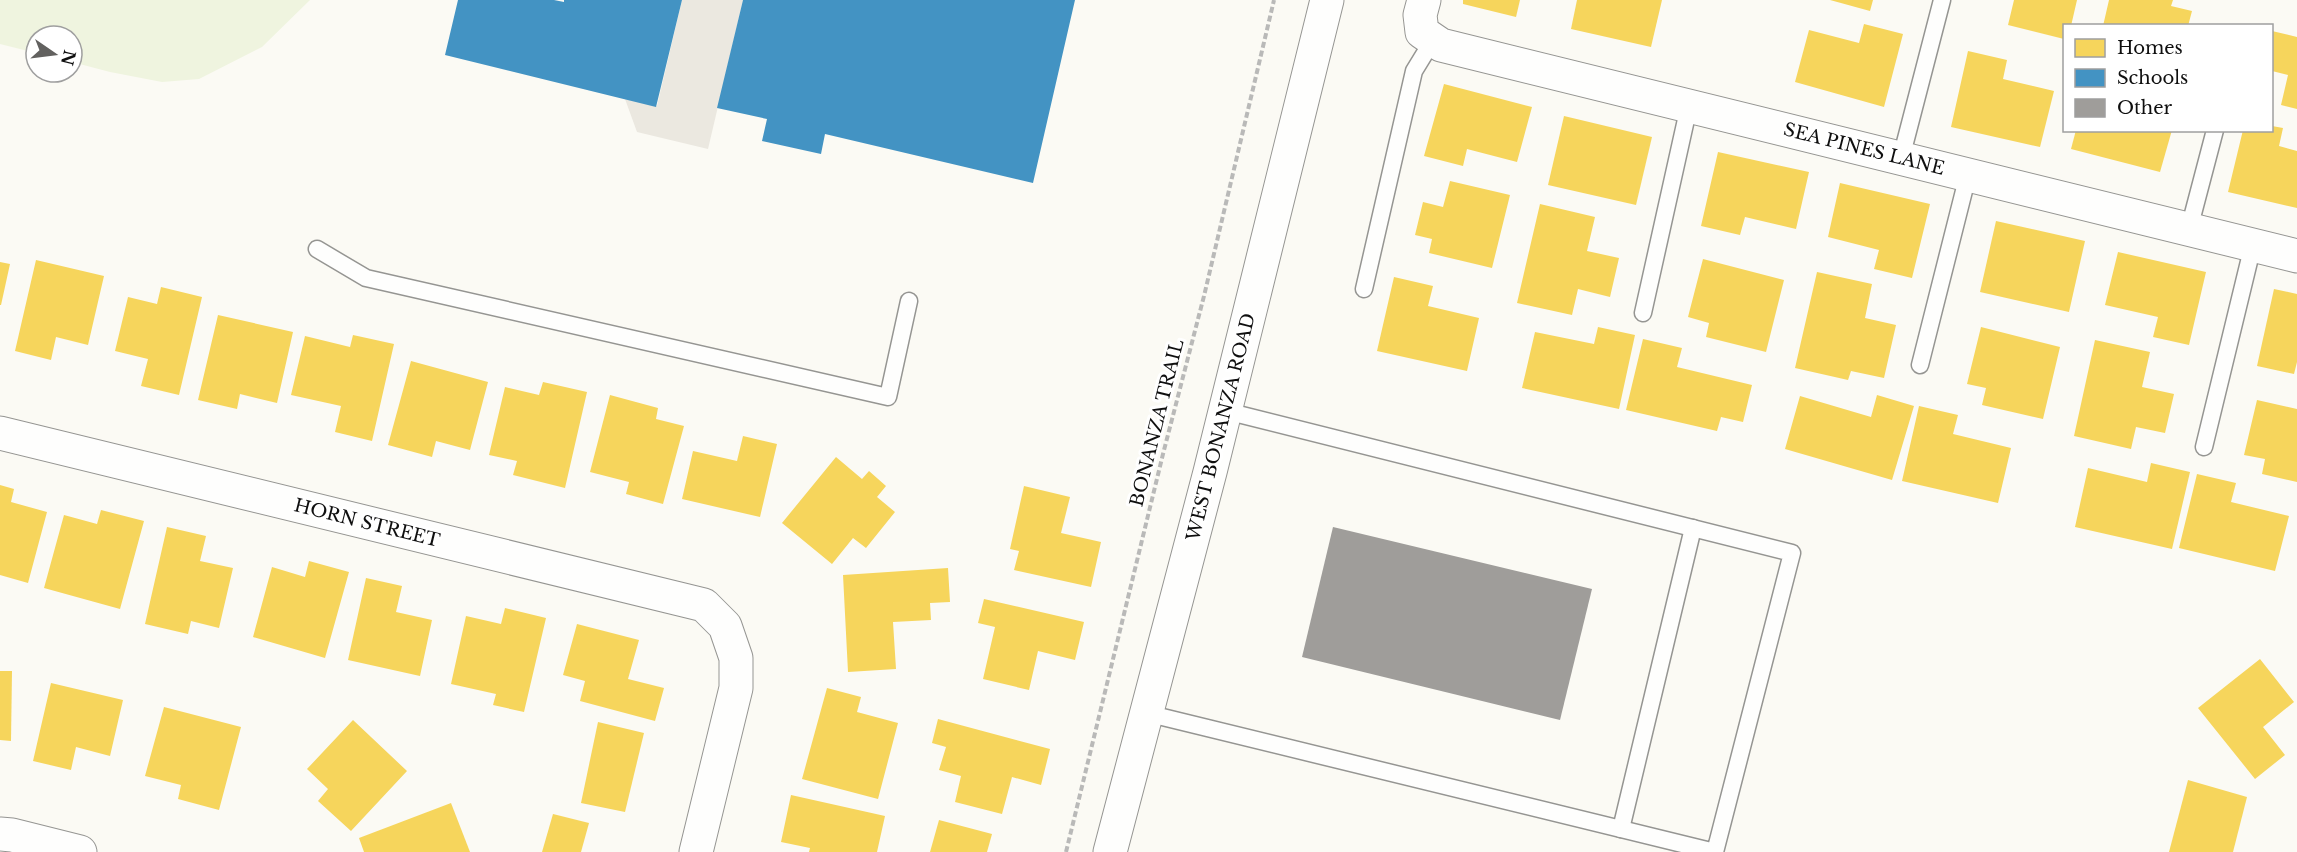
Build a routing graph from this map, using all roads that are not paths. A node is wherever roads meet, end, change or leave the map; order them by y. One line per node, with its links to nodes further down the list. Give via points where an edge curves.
1 (1327, 0): 17 (street, WEST BONANZA ROAD)
2 (1424, 0): 4 (street, via 1420,15 1422,32)
3 (1942, 0): 7 (lane)
4 (1433, 40): 5 (street, SEA PINES LANE); 13 (lane, via 1414,71)
5 (1689, 106): 7 (street, SEA PINES LANE); 15 (lane)
6 (2213, 132): 9 (lane)
7 (1901, 158): 8 (street, SEA PINES LANE)
8 (1968, 175): 9 (street, SEA PINES LANE); 16 (lane)
9 (2189, 229): 10 (street, SEA PINES LANE)
10 (2253, 245): 12 (street, SEA PINES LANE); 19 (lane)
11 (317, 249): 14 (lane, via 366,278 888,397)
12 (2297, 256)
13 (1364, 289)
14 (909, 301)
15 (1643, 313)
16 (1920, 365)
17 (1226, 411): 20 (lane); 21 (street, WEST BONANZA ROAD)
18 (0, 433): 25 (street, HORN STREET, via 704,605 725,626 736,658 736,688)
19 (2204, 447)
20 (1693, 528): 22 (lane); 22 (lane, via 1792,553 1715,852)
21 (1146, 713): 22 (lane); 26 (street, WEST BONANZA ROAD)
22 (1621, 829)
23 (0, 834): 24 (street)
24 (80, 852)
25 (696, 852)
26 (1110, 852)

